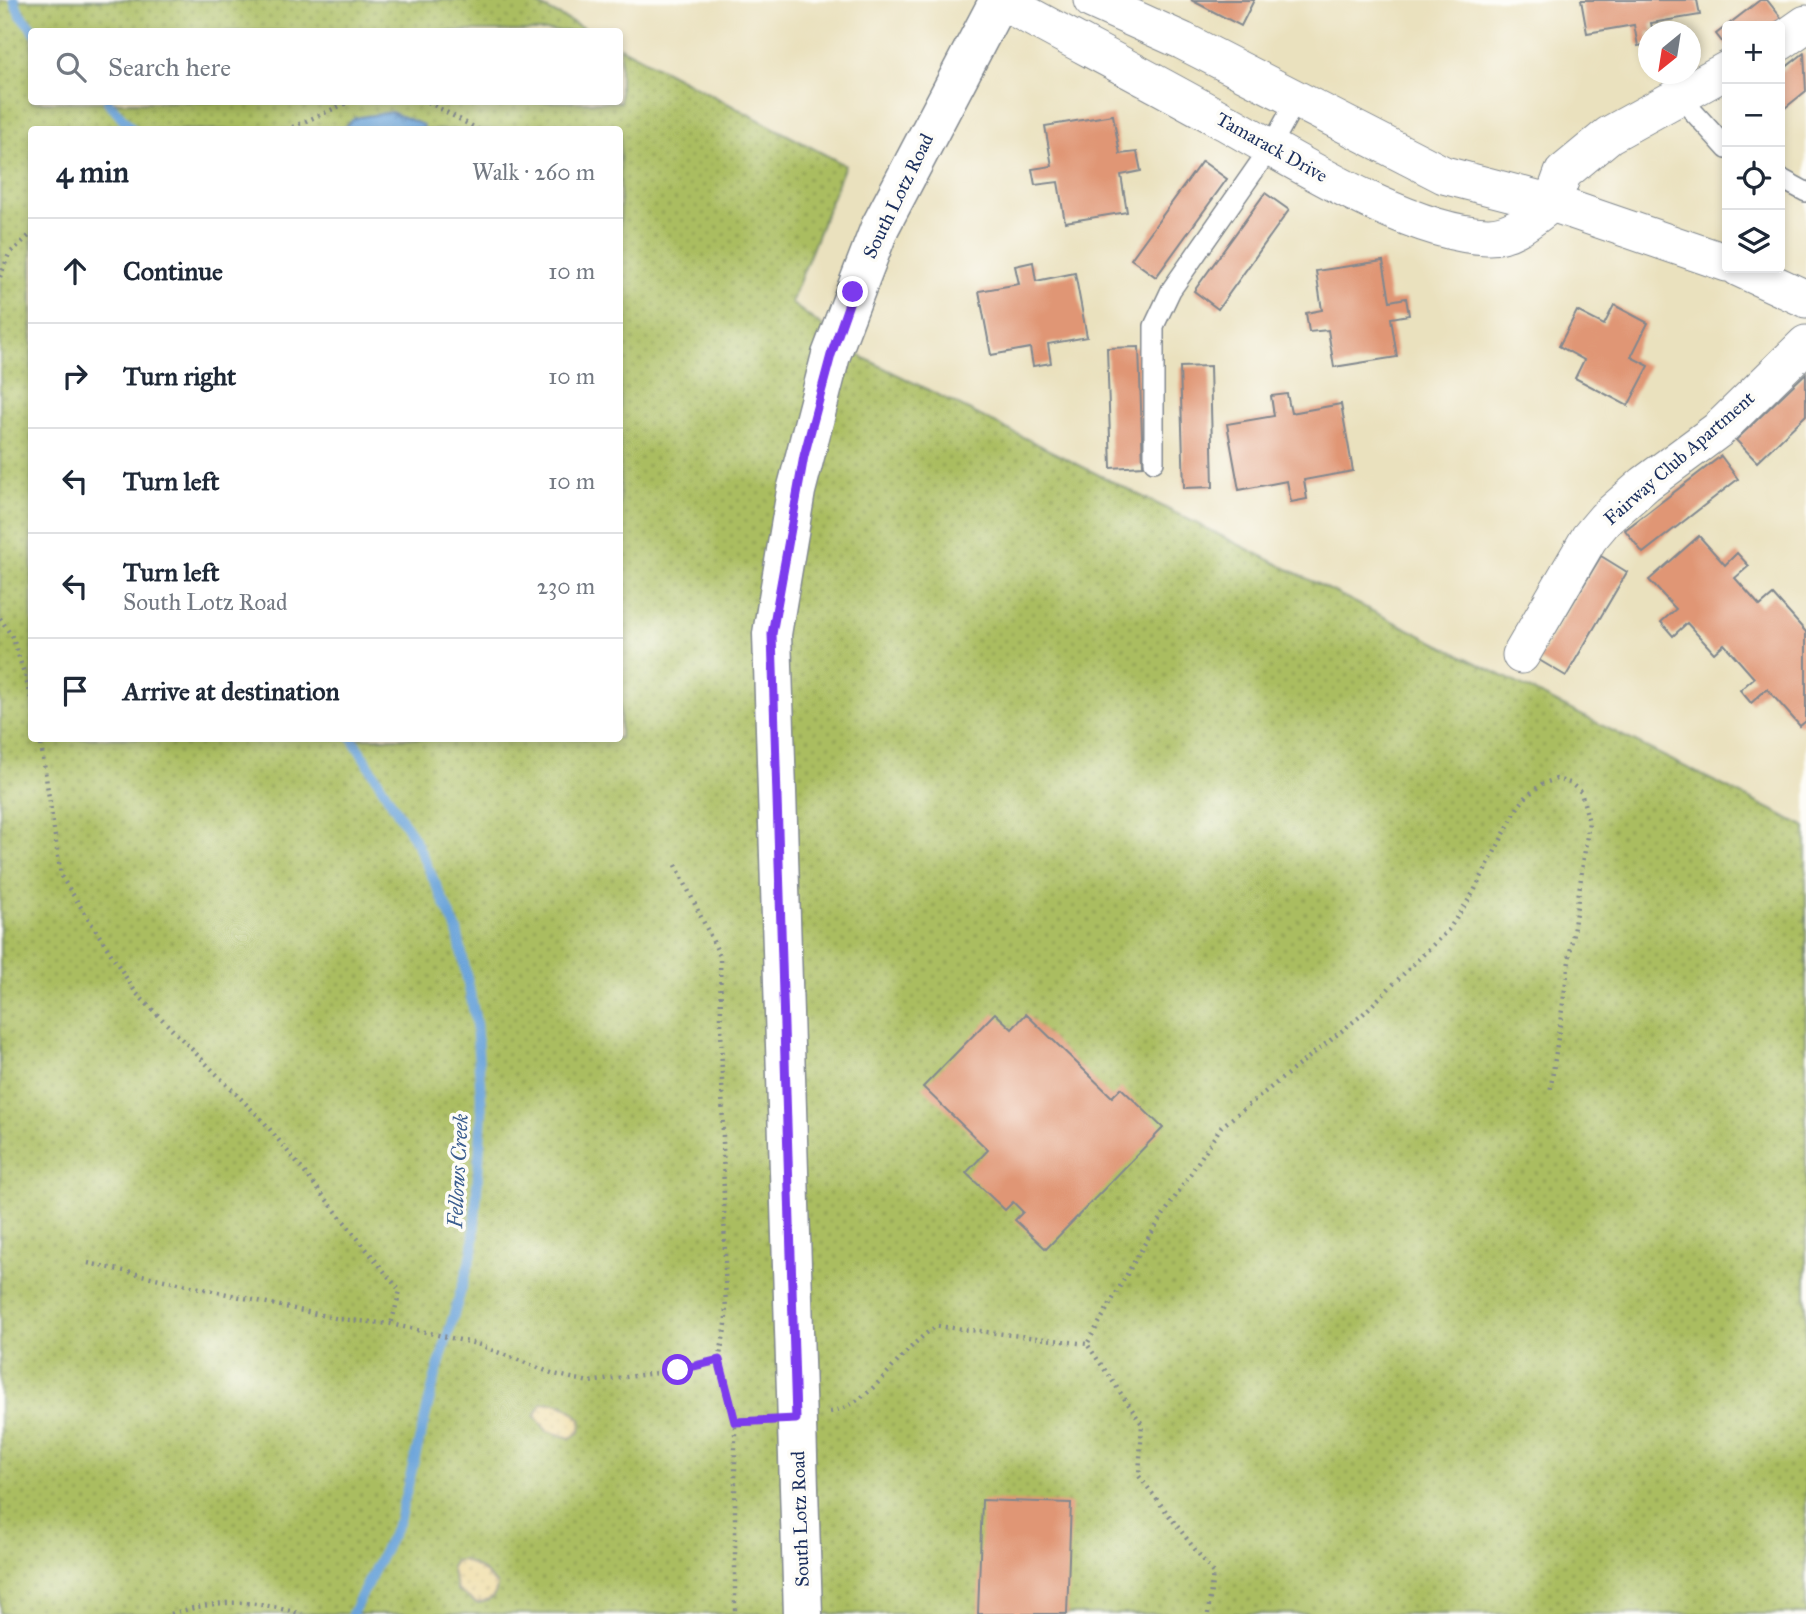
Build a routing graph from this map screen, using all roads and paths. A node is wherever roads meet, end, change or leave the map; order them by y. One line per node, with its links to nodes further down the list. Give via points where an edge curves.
1 (999, 0): 13 (street, Tamarack Drive); 34 (street, South Lotz Road, via 880,227 844,317 796,491 772,634)
2 (1092, 0): 7 (street)
3 (1806, 24): 4 (street)
4 (1785, 39)
5 (1722, 73): 6 (street)
6 (1679, 96): 12 (lane); 16 (street, via 1609,135 1563,173)
7 (1297, 99): 13 (lane); 16 (street, via 1444,174)
8 (342, 105): 10 (path)
9 (434, 105): 11 (path)
10 (295, 126)
11 (473, 126)
12 (1725, 147)
13 (1270, 148): 16 (street, Tamarack Drive, via 1385,206 1439,226 1488,236 1511,232); 23 (lane, via 1171,290 1154,326)
14 (1785, 181): 15 (lane)
15 (1806, 192)
16 (1552, 203): 18 (street)
17 (28, 237): 20 (path, via 9,254)
18 (1722, 262)
19 (1750, 273): 21 (street)
20 (0, 277)
21 (1806, 299)
22 (1806, 344): 25 (street, Fairway Club Apartment, via 1717,430 1605,519 1589,538)
23 (1154, 462)
24 (0, 618): 26 (path, via 13,638)
25 (1521, 655)
26 (28, 686)
27 (41, 742): 31 (path, via 61,876 136,993 264,1122 400,1292)
28 (676, 865): 33 (path, via 720,956 726,1324)
29 (1550, 1093): 32 (path, via 1589,822 1581,792 1556,779 1542,784 1518,807 1449,929 1363,1014 1222,1127 1145,1243)
30 (89, 1262): 31 (path, via 339,1320)
31 (391, 1324): 33 (path, via 477,1344 554,1374 589,1382)
32 (1087, 1344): 34 (path, via 937,1326 921,1336 867,1394 844,1409); 40 (path, via 1142,1424 1139,1476 1213,1573)
33 (719, 1360): 35 (path)
34 (796, 1419): 35 (path); 39 (street, South Lotz Road)
35 (735, 1422): 38 (path)
36 (171, 1614): 37 (path, via 209,1602 260,1602)
37 (302, 1614)
38 (735, 1614)
39 (803, 1614)
40 (1208, 1614)

